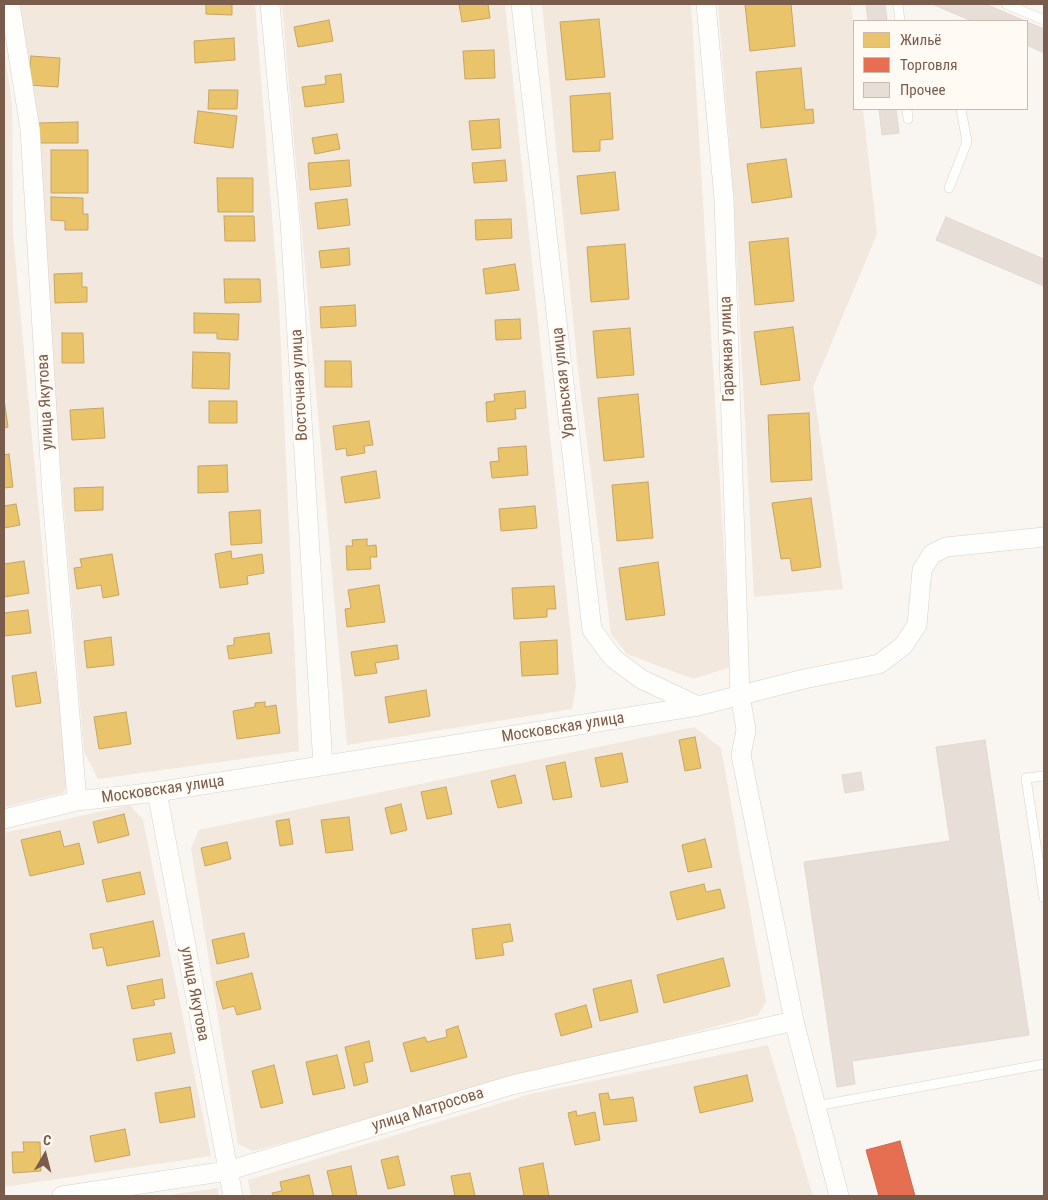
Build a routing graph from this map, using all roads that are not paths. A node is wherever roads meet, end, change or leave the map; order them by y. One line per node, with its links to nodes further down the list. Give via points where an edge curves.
1 (10, 4): 19 (street, улица Якутова, via 30,129 52,495)
2 (270, 4): 16 (street, Восточная улица, via 290,221)
3 (521, 4): 15 (street, Уральская улица, via 592,630 613,658 641,679)
4 (706, 4): 14 (street, Гаражная улица, via 724,199)
5 (898, 4): 7 (lane)
6 (1006, 4): 8 (lane)
7 (900, 20)
8 (1044, 20)
9 (907, 110): 11 (lane)
10 (961, 110): 12 (lane, via 967,142)
11 (908, 119)
12 (949, 188)
13 (1044, 537): 14 (street, Московская улица, via 946,547 932,554 922,570 917,625 903,646 879,664)
14 (740, 695): 15 (street, Московская улица); 22 (street, Гаражная улица, via 746,730 741,754)
15 (698, 706): 16 (street, Московская улица)
16 (323, 766): 18 (street, Московская улица)
17 (1044, 776): 21 (lane, via 1026,778)
18 (157, 792): 19 (street, Московская улица); 25 (street, улица Якутова)
19 (77, 801): 20 (street, Московская улица)
20 (4, 819)
21 (1044, 898)
22 (794, 1020): 24 (street, Гаражная улица); 25 (street, улица Матросова, via 512,1085)
23 (1044, 1064): 24 (lane)
24 (816, 1106): 28 (street, Гаражная улица)
25 (227, 1171): 26 (street, улица Матросова); 27 (street, улица Якутова)
26 (62, 1196)
27 (233, 1196)
28 (839, 1196)

